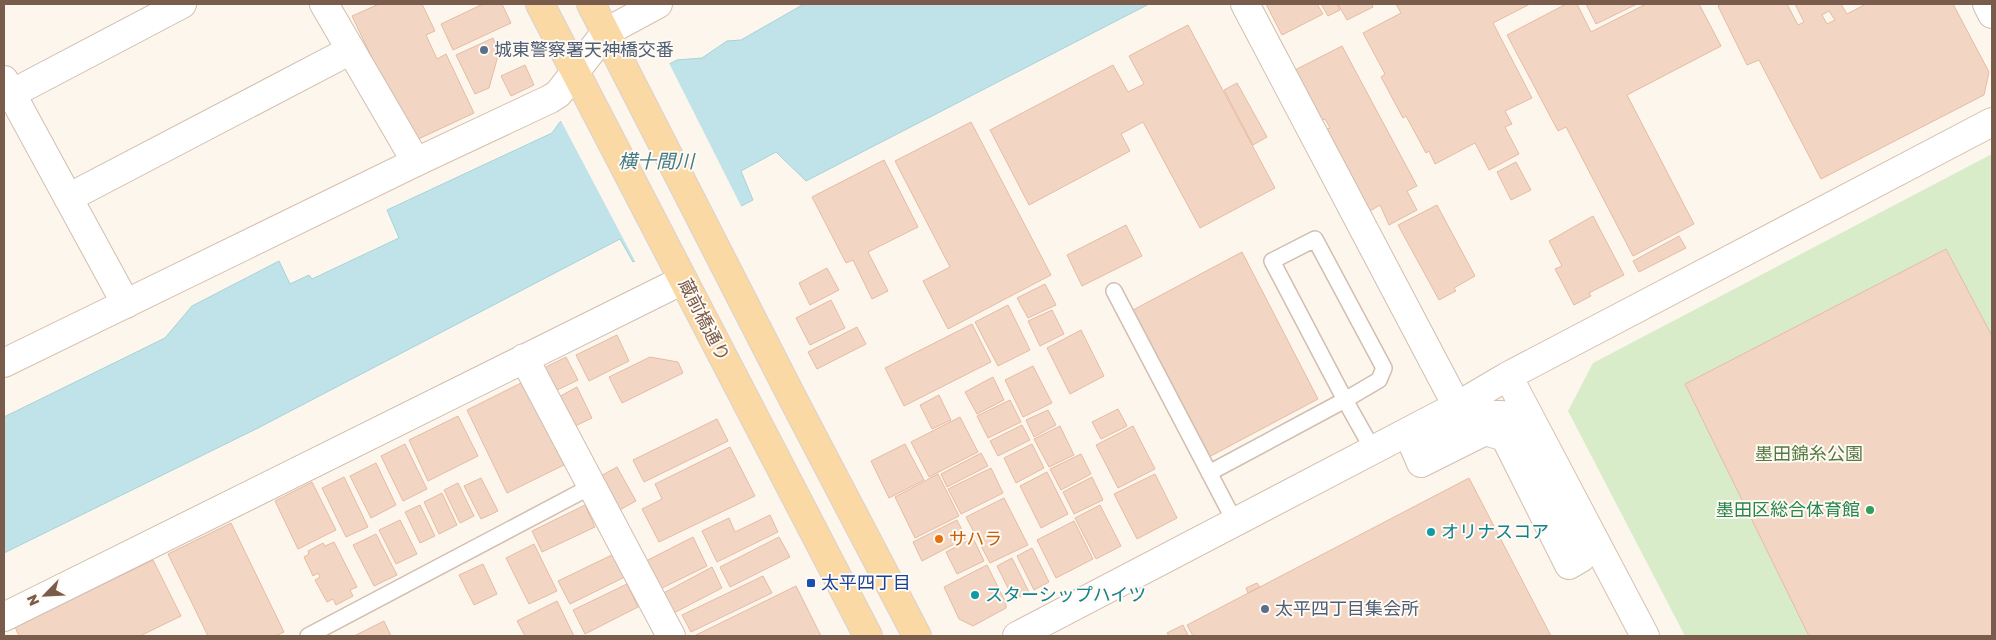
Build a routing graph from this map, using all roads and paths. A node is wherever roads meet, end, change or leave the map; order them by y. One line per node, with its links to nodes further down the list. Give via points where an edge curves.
1 (182, 4): 12 (street)
2 (324, 4): 10 (street)
3 (540, 4): 11 (main road, 蔵前橋通り)
4 (591, 4): 9 (main road)
5 (658, 4): 9 (street)
6 (1245, 4): 23 (street)
7 (1987, 4): 8 (street)
8 (1992, 14)
9 (606, 32): 11 (street); 32 (main road)
10 (351, 50): 14 (street); 15 (street)
11 (581, 80): 14 (street, via 554,97); 16 (main road, 蔵前橋通り)
12 (7, 87): 15 (street)
13 (1992, 122): 21 (street)
14 (416, 162): 18 (street)
15 (68, 198): 18 (street)
16 (680, 273): 19 (street); 31 (main road, 蔵前橋通り)
17 (1114, 291): 25 (lane)
18 (126, 304): 20 (street)
19 (524, 358): 26 (street); 28 (street)
20 (4, 363)
21 (1508, 376): 23 (street); 34 (street)
22 (1345, 400): 22 (lane, via 1379,380 1384,368 1315,239 1272,261); 24 (lane); 25 (lane)
23 (1469, 411): 23 (street, via 1502,415 1515,424 1581,558 1569,565 1505,437 1485,431 1421,463 1414,447); 24 (street)
24 (1373, 450): 27 (street)
25 (1209, 473): 27 (lane)
26 (592, 486): 29 (street); 30 (lane)
27 (1235, 522): 33 (street)
28 (4, 617)
29 (664, 634)
30 (308, 636)
31 (868, 636)
32 (917, 636)
33 (1017, 636)
34 (1645, 636)

